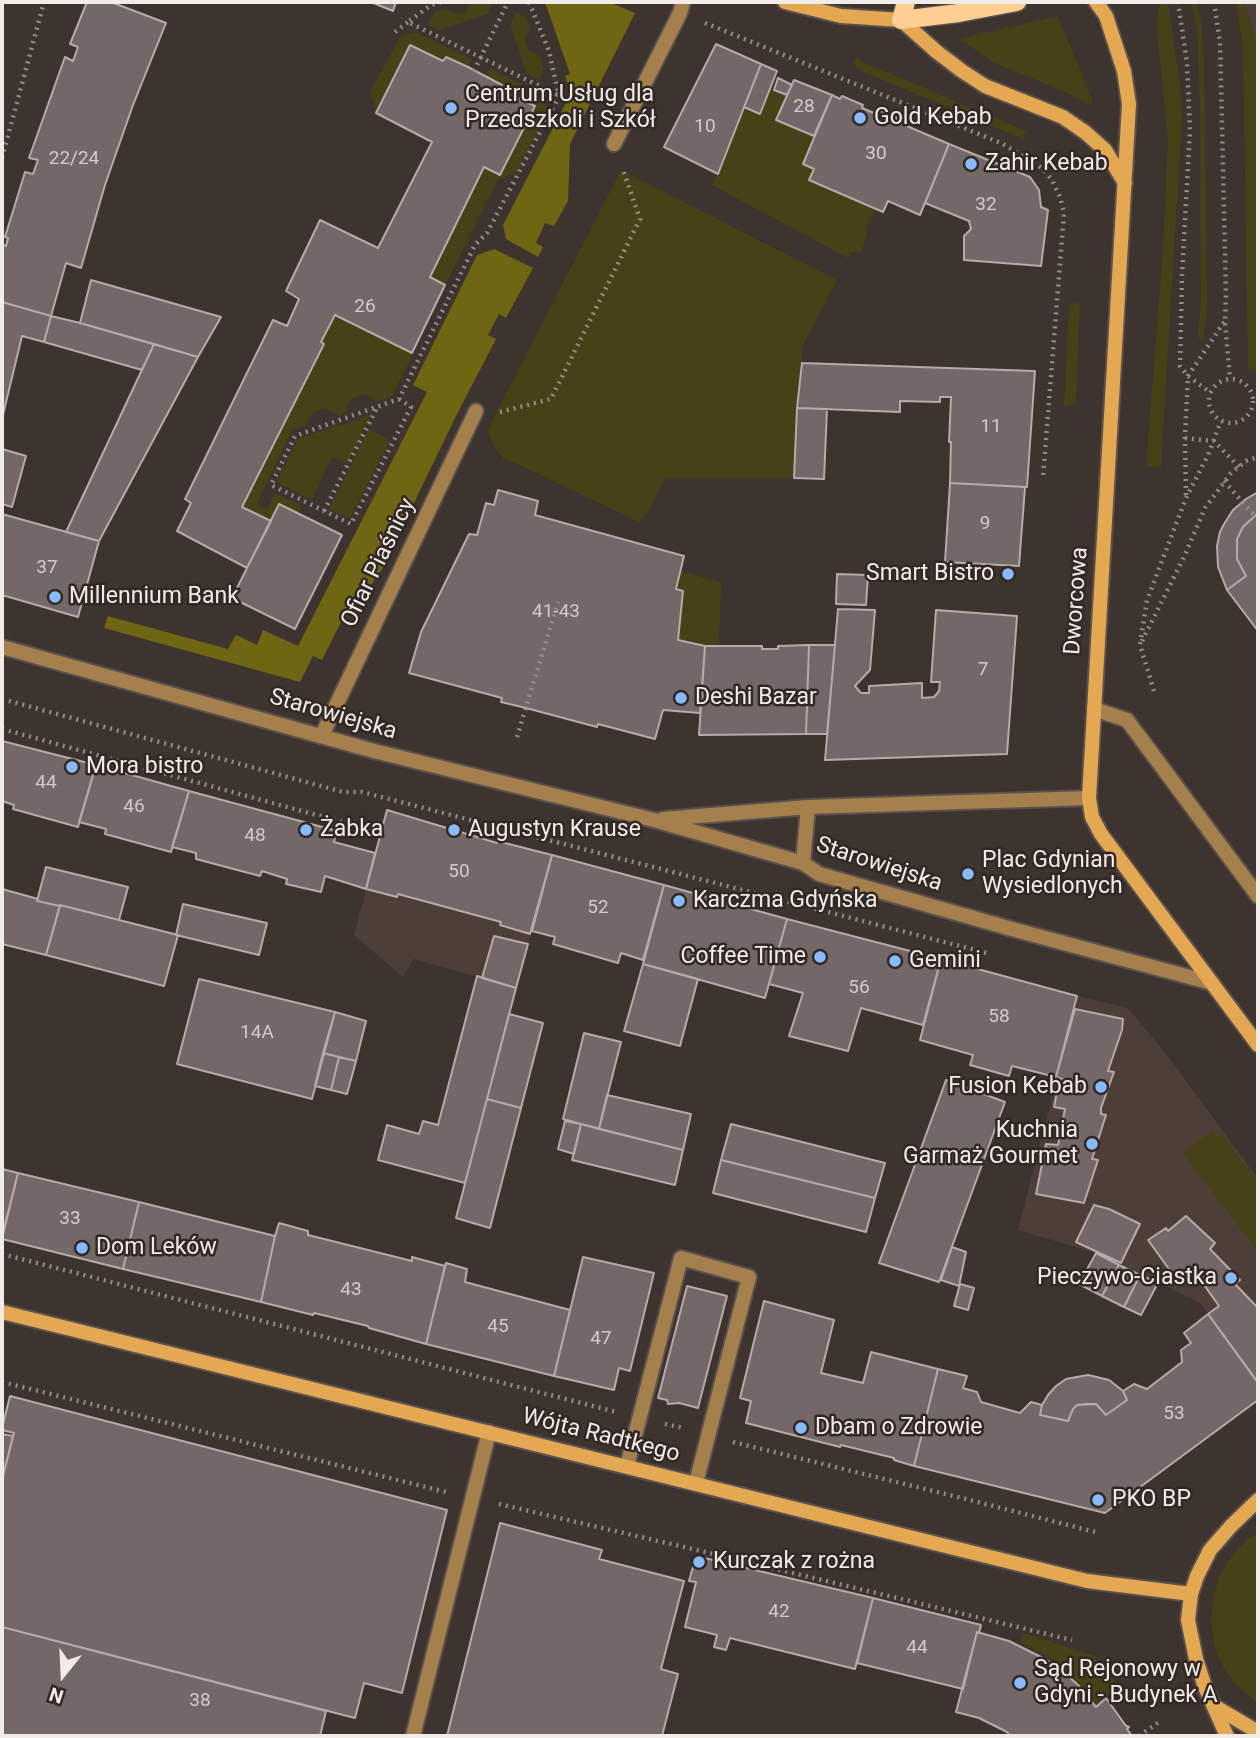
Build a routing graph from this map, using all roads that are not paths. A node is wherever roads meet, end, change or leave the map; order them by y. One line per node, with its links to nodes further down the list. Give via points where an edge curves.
1 (785, 2): 6 (main road, via 841,16)
2 (906, 2): 6 (main road)
3 (1017, 2): 6 (main road)
4 (1097, 2): 8 (main road, Dworcowa, via 1124,71 1129,104)
5 (682, 8): 7 (street)
6 (901, 20): 8 (main road, via 985,86 1063,117 1086,133 1105,150)
7 (614, 144)
8 (1125, 183): 11 (main road, Dworcowa)
9 (474, 415): 12 (street, Ofiar Piaśnicy)
10 (2, 648): 12 (street, Starowiejska)
11 (1094, 709): 13 (main road, Dworcowa); 17 (street, via 1126,720)
12 (322, 735): 15 (street, Starowiejska)
13 (1089, 798): 14 (street, Starowiejska); 18 (main road, Dworcowa, via 1101,834)
14 (808, 807): 15 (street, Starowiejska); 16 (street)
15 (654, 820): 16 (street, Starowiejska)
16 (803, 863): 18 (street, Starowiejska, via 819,874)
17 (1258, 896)
18 (1212, 983): 19 (main road, Dworcowa)
19 (1258, 1045)
20 (2, 1312): 21 (main road, Wójta Radtkego)
21 (489, 1432): 22 (main road, Wójta Radtkego); 28 (street)
22 (627, 1466): 23 (main road, Wójta Radtkego); 23 (street, via 681,1258 749,1278)
23 (696, 1483): 25 (main road, Wójta Radtkego, via 1087,1581)
24 (1258, 1500): 25 (main road, via 1210,1550)
25 (1191, 1594): 26 (main road, via 1188,1620)
26 (1212, 1705): 27 (main road); 29 (main road)
27 (1258, 1732)
28 (413, 1736)
29 (1227, 1736)

